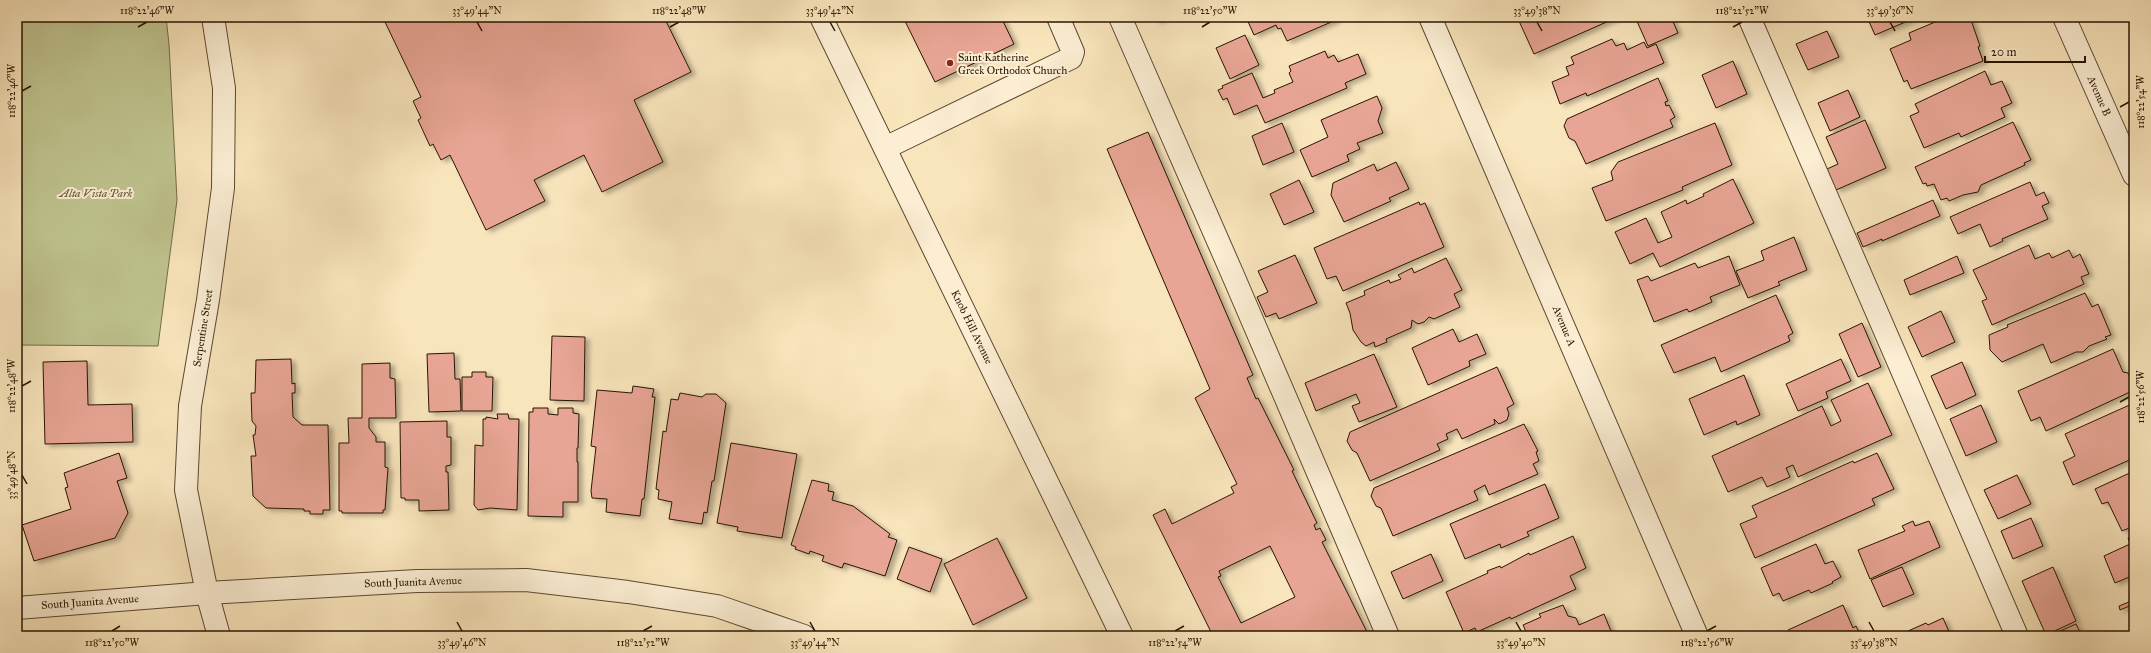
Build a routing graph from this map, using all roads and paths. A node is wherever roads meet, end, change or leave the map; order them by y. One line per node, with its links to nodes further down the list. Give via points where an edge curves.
1 (213, 17): 10 (street, Serpentine Street, via 224,88 223,188 190,406 186,490)
2 (821, 17): 8 (street, Knob Hill Avenue)
3 (1058, 17): 8 (street, via 1073,52 1071,58)
4 (1120, 17): 15 (street)
5 (1430, 17): 16 (street, Avenue A)
6 (1749, 17): 17 (street)
7 (2064, 17): 9 (street, Avenue B)
8 (885, 148): 14 (street, Knob Hill Avenue)
9 (2134, 175)
10 (207, 593): 11 (street, South Juanita Avenue); 12 (street, Serpentine Street); 13 (street, South Juanita Avenue, via 417,581 526,580 718,606)
11 (17, 608)
12 (219, 636)
13 (804, 636)
14 (1122, 636)
15 (1388, 636)
16 (1697, 636)
17 (2017, 636)

